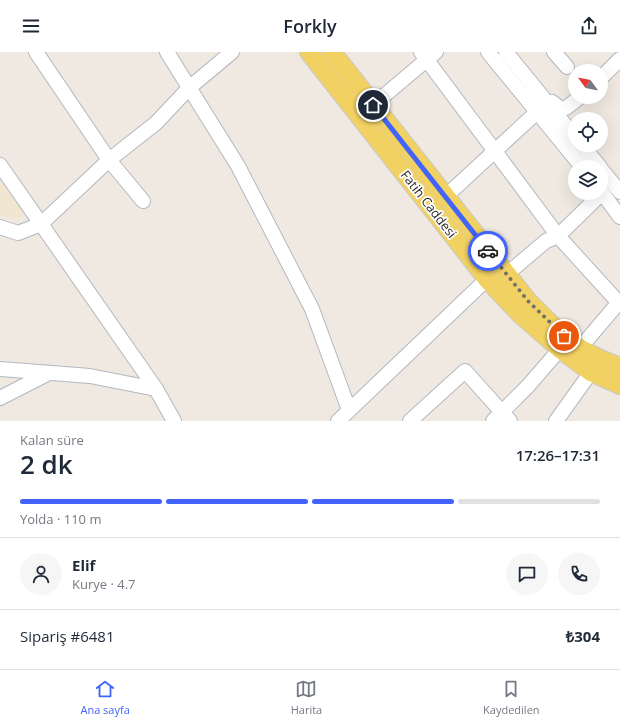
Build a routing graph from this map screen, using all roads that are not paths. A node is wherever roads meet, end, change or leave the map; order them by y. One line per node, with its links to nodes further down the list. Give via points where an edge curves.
1 (36, 52): 21 (street)
2 (167, 52): 13 (street)
3 (232, 52): 13 (street)
4 (309, 52): 33 (main road, Fatih Caddesi)
5 (332, 52): 16 (main road, Fatih Caddesi)
6 (488, 52): 17 (street)
7 (506, 52): 14 (street)
8 (554, 52): 11 (street)
9 (428, 55): 16 (street); 19 (street)
10 (620, 59): 12 (street)
11 (567, 67)
12 (608, 71)
13 (189, 88): 21 (street, via 156,123); 44 (street, via 238,166 312,309)
14 (548, 104): 15 (street, via 553,102 560,108 566,108); 17 (street); 18 (street)
15 (571, 104)
16 (373, 105): 26 (main road, Fatih Caddesi)
17 (537, 112): 19 (street); 22 (street)
18 (568, 128)
19 (495, 151): 26 (street); 31 (street)
20 (587, 152): 23 (street)
21 (109, 160): 27 (street); 29 (street)
22 (576, 160)
23 (594, 160)
24 (0, 165): 29 (street)
25 (611, 188): 28 (street); 31 (street)
26 (445, 198): 32 (main road, Fatih Caddesi)
27 (143, 201)
28 (620, 217)
29 (41, 224): 30 (street, via 18,233); 42 (street)
30 (0, 227)
31 (558, 236): 32 (street, via 546,241); 34 (street)
32 (507, 274): 36 (main road, Fatih Caddesi, via 528,301)
33 (488, 279): 35 (main road, Fatih Caddesi, via 520,314); 44 (street)
34 (619, 302): 36 (street)
35 (560, 348): 40 (main road, Fatih Caddesi); 45 (street)
36 (580, 348): 37 (main road, Fatih Caddesi)
37 (620, 367)
38 (0, 369): 39 (street)
39 (50, 372): 42 (street, via 90,376); 43 (street)
40 (592, 372): 41 (main road, Fatih Caddesi); 49 (street)
41 (620, 385)
42 (156, 389): 46 (street)
43 (0, 398)
44 (349, 410): 47 (street)
45 (502, 418): 48 (street, via 465,371)
46 (174, 421)
47 (338, 421)
48 (410, 421)
49 (556, 421)

